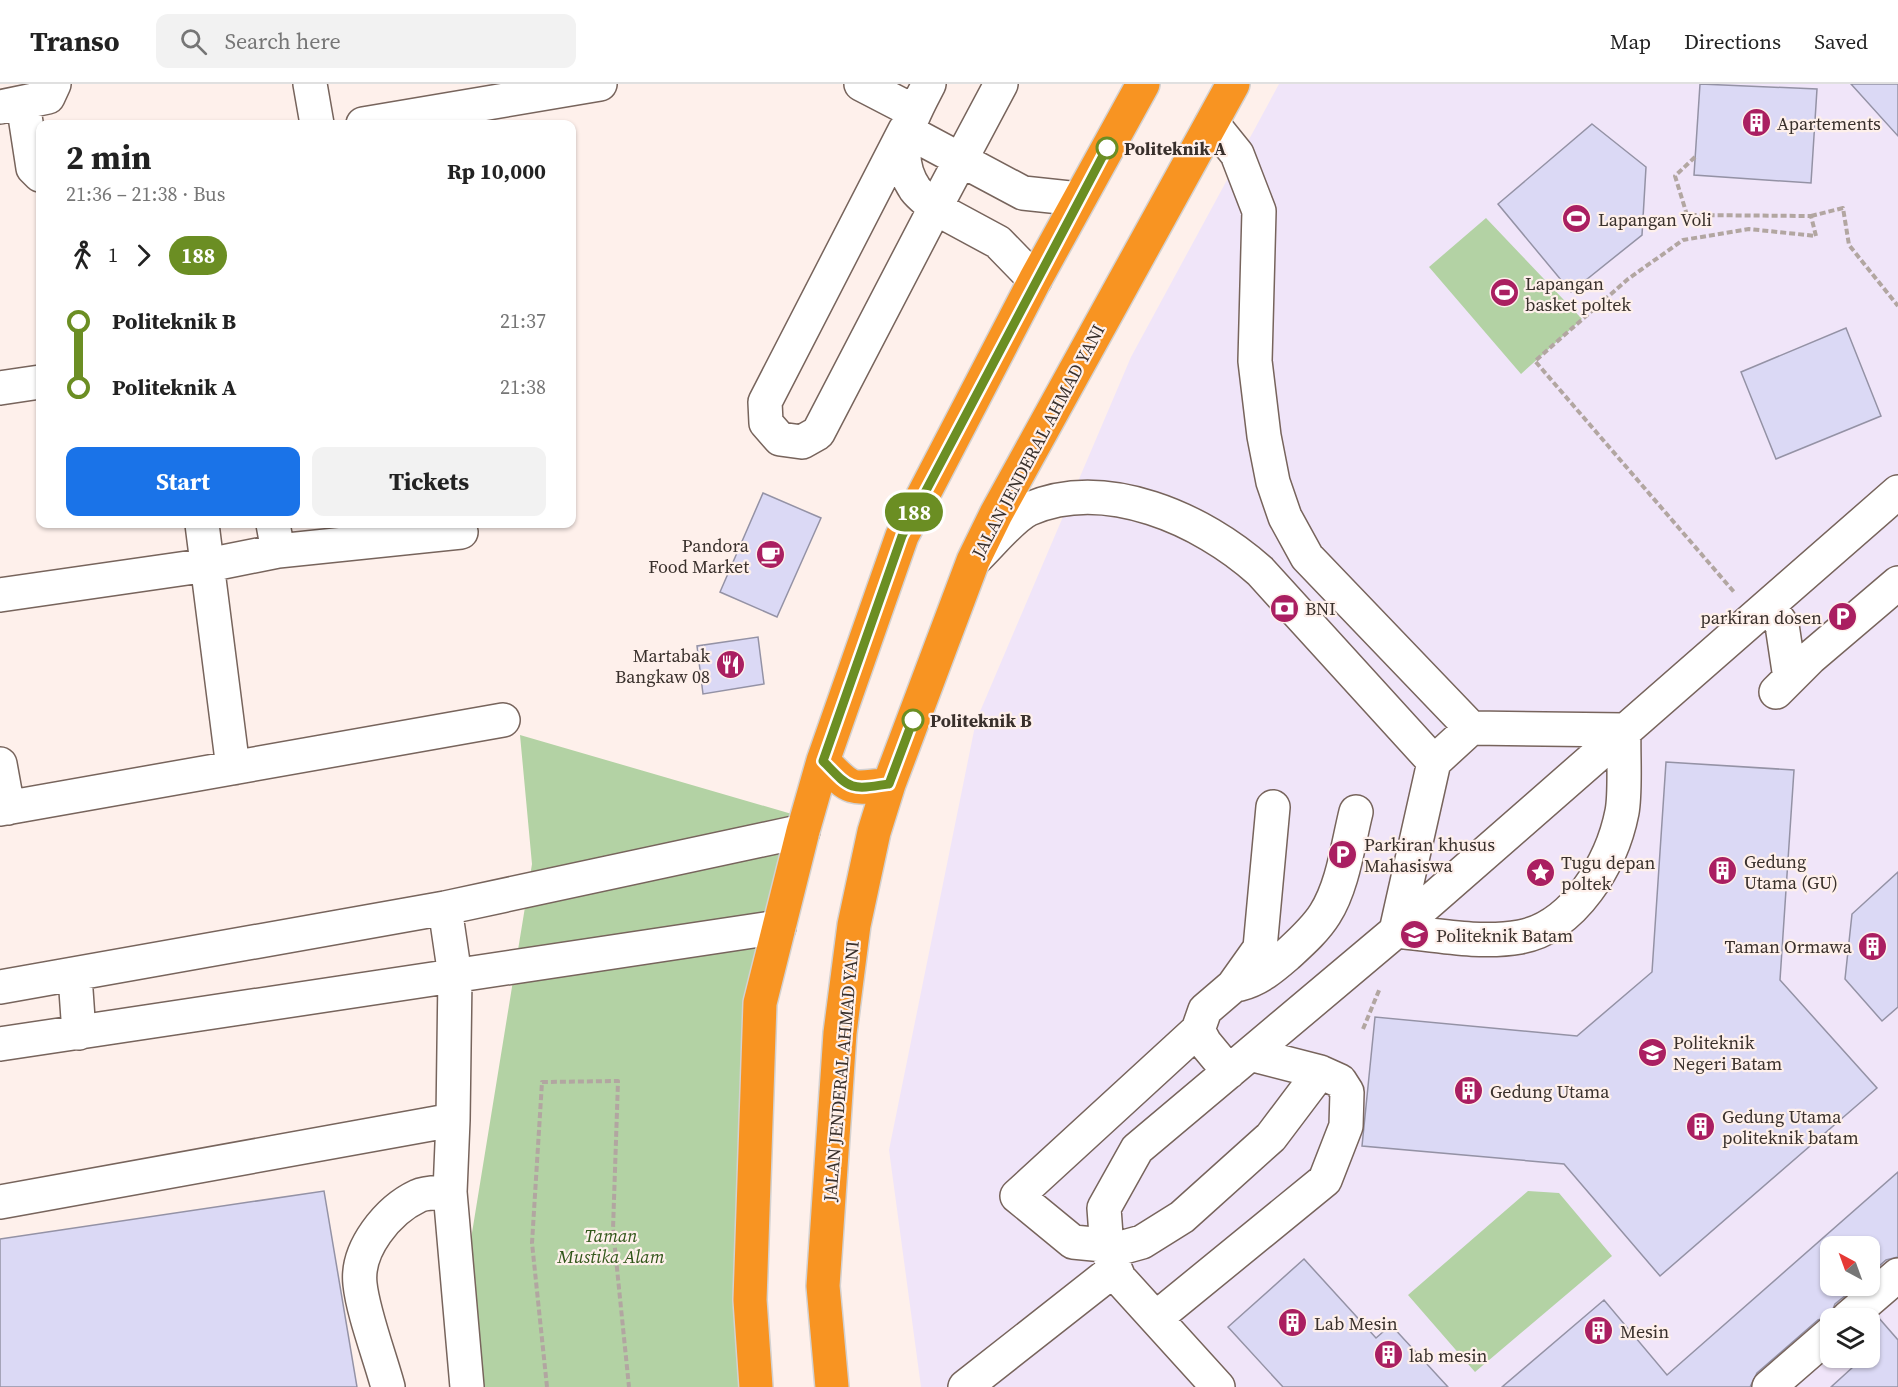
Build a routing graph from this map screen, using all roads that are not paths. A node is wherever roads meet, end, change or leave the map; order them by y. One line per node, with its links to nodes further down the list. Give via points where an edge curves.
1 (54, 84): 9 (street, via 48,97)
2 (310, 84): 11 (street)
3 (600, 84): 8 (street)
4 (861, 84): 10 (street)
5 (1001, 84): 14 (street)
6 (1143, 84): 16 (highway)
7 (1233, 84): 13 (highway, JALAN JENDERAL AHMAD YANI)
8 (516, 91): 12 (street)
9 (12, 105): 15 (street)
10 (917, 109): 14 (street); 17 (street, via 904,161 914,188); 17 (street, via 765,402 766,423 780,439 802,442 819,433)
11 (316, 120)
12 (382, 120)
13 (1212, 123): 25 (highway, JALAN JENDERAL AHMAD YANI); 31 (street, via 1237,154 1259,211 1255,361 1264,436 1285,517 1307,557)
14 (960, 160): 16 (street, via 1023,193); 17 (street)
15 (36, 171)
16 (1079, 198): 18 (highway)
17 (935, 208): 18 (street, via 998,242)
18 (1035, 280): 33 (highway, via 902,536)
19 (36, 383): 20 (street)
20 (0, 388)
21 (1895, 502): 29 (street)
22 (203, 528): 26 (street)
23 (461, 532): 24 (street)
24 (276, 537): 26 (street)
25 (973, 561): 34 (street, via 1026,510 1054,501 1108,499 1162,512 1217,537 1260,571); 37 (highway, JALAN JENDERAL AHMAD YANI)
26 (208, 565): 28 (street); 36 (street)
27 (1898, 583): 29 (street, via 1783,685 1782,625)
28 (0, 595)
29 (1762, 612): 32 (street)
30 (503, 720): 36 (street)
31 (1471, 728): 32 (street); 34 (street)
32 (1624, 730): 44 (street); 44 (street, via 1622,810 1613,845 1590,884 1555,924 1520,937)
33 (823, 761): 37 (highway, via 846,785 858,789); 41 (highway)
34 (1434, 762): 44 (street)
35 (0, 764): 39 (street)
36 (233, 768): 39 (street)
37 (889, 784): 66 (highway, JALAN JENDERAL AHMAD YANI, via 854,925 840,1033 823,1286)
38 (1273, 807): 47 (street, via 1260,948)
39 (4, 808)
40 (1356, 812): 47 (street, via 1325,914 1278,963 1255,980)
41 (803, 831): 42 (street); 43 (highway)
42 (445, 908): 45 (street); 46 (street)
43 (779, 927): 46 (street); 65 (highway, via 760,1003 750,1300)
44 (1396, 931): 52 (street)
45 (75, 976): 48 (street); 50 (street)
46 (455, 976): 50 (street); 54 (street)
47 (1233, 986): 49 (street, via 1205,1010)
48 (0, 987)
49 (1198, 1030): 52 (street, via 1205,1043); 57 (street, via 1017,1196 1073,1242)
50 (80, 1033): 51 (street)
51 (0, 1044)
52 (1240, 1063): 53 (street); 57 (street, via 1137,1149 1104,1208)
53 (1320, 1072): 57 (street, via 1271,1137 1182,1217); 60 (street, via 1340,1081 1347,1092 1346,1126 1325,1180)
54 (453, 1120): 55 (street); 56 (street)
55 (450, 1192): 63 (street, via 420,1195 394,1210 365,1255 359,1283); 64 (street)
56 (0, 1202)
57 (1111, 1257): 60 (street, via 1119,1278); 62 (street)
58 (1898, 1275): 59 (street)
59 (1860, 1308)
60 (1156, 1318): 67 (street)
61 (1820, 1343): 68 (street)
62 (976, 1384)
63 (388, 1387)
64 (467, 1387)
65 (756, 1387)
66 (832, 1387)
67 (1218, 1387)
68 (1770, 1387)

